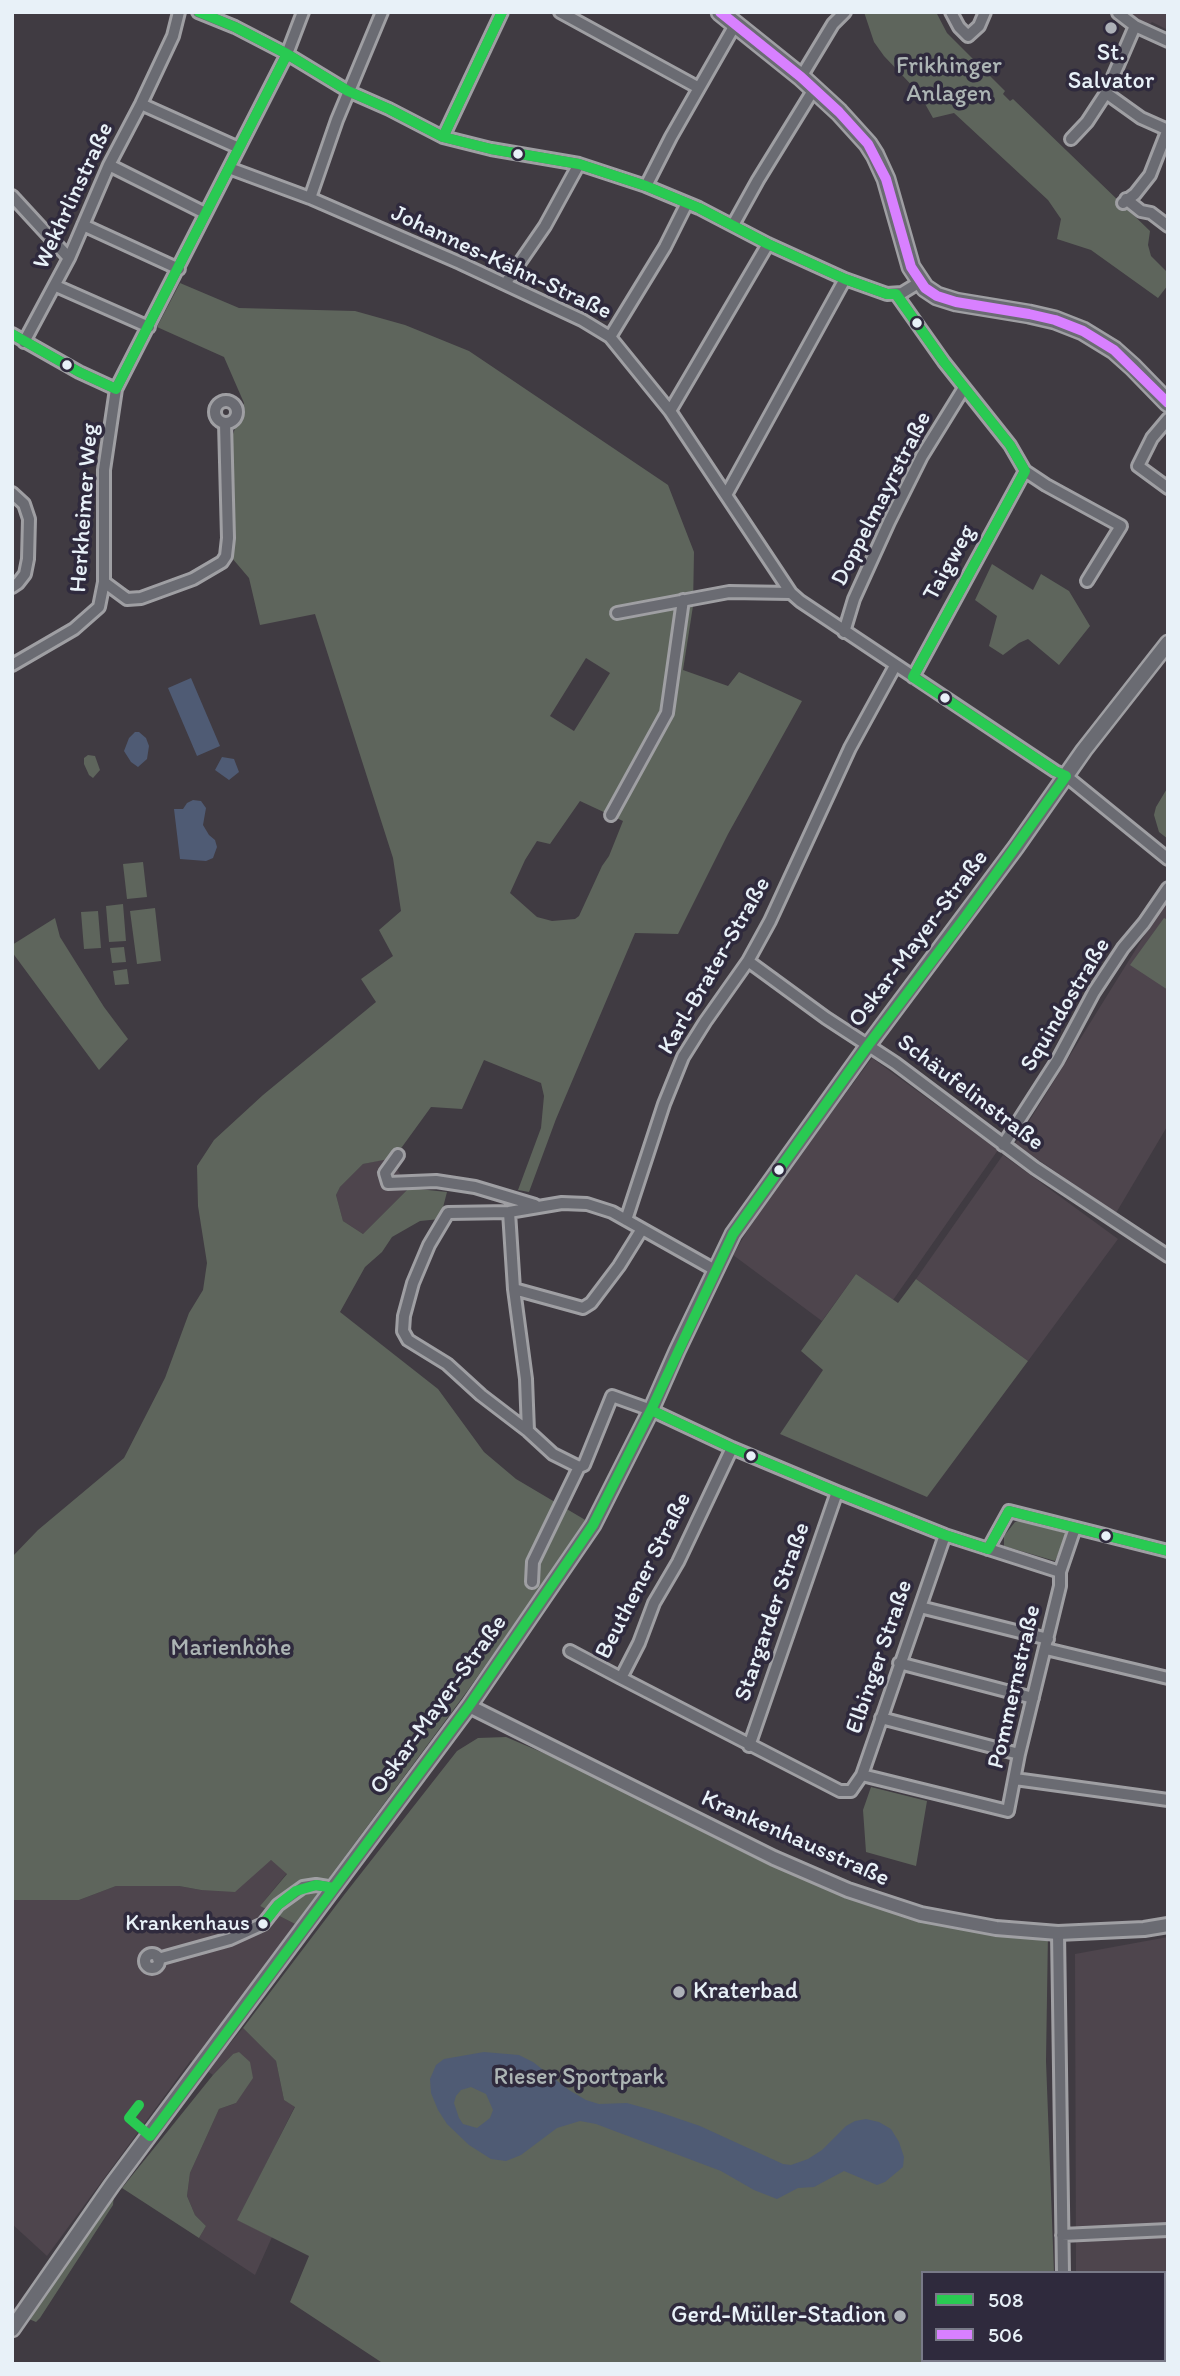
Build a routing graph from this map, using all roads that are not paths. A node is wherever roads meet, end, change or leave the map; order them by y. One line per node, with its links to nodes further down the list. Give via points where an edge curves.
1 (179, 12): 21 (street, Wekhrlinstraße, via 173,36)
2 (198, 12): 15 (street)
3 (303, 12): 15 (street, Herkheimer Weg)
4 (382, 12): 19 (street)
5 (502, 12): 23 (street)
6 (560, 12): 17 (street)
7 (720, 12): 12 (main road)
8 (845, 12): 16 (street)
9 (951, 12): 10 (street, via 968,36)
10 (985, 12)
11 (1118, 13): 13 (street)
12 (735, 25): 16 (main road); 17 (street)
13 (1135, 26): 14 (street); 20 (street)
14 (1168, 41)
15 (287, 54): 19 (street); 25 (street, Herkheimer Weg)
16 (801, 77): 18 (main road)
17 (699, 88): 29 (street)
18 (814, 89): 35 (street); 41 (main road, via 875,155)
19 (348, 90): 23 (street); 31 (street)
20 (1106, 93): 22 (street, via 1141,118); 24 (street)
21 (141, 103): 25 (street, Wekhrlinstraße); 27 (street, Wekhrlinstraße)
22 (1168, 130): 36 (street, via 1150,175 1125,201)
23 (443, 137): 26 (street)
24 (1071, 139)
25 (239, 148): 28 (street, Herkheimer Weg)
26 (579, 164): 29 (street); 42 (street, via 545,226)
27 (109, 165): 33 (street); 34 (street, Wekhrlinstraße)
28 (229, 168): 31 (street, Johannes-Kähn-Straße); 33 (street, Herkheimer Weg)
29 (646, 186): 32 (street)
30 (12, 196): 38 (street)
31 (310, 198): 42 (street, Johannes-Kähn-Straße)
32 (687, 203): 35 (street); 47 (street)
33 (205, 214): 39 (street, Herkheimer Weg)
34 (83, 225): 38 (street, Wekhrlinstraße); 39 (street)
35 (733, 225): 37 (street)
36 (1168, 226)
37 (768, 244): 40 (street); 52 (street)
38 (69, 258): 43 (street, Wekhrlinstraße)
39 (179, 269): 45 (street, Herkheimer Weg)
40 (845, 279): 44 (street); 58 (street)
41 (920, 282): 44 (street); 51 (main road, via 943,299 1030,314 1083,331 1133,367)
42 (505, 284): 47 (street, Johannes-Kähn-Straße)
43 (56, 286): 45 (street); 48 (street, Wekhrlinstraße)
44 (896, 294): 49 (street)
45 (149, 327): 50 (street, Herkheimer Weg)
46 (12, 334): 48 (street)
47 (610, 338): 52 (street, Johannes-Kähn-Straße)
48 (24, 342): 50 (street)
49 (964, 388): 55 (street); 65 (street, Doppelmayrstraße, via 889,522)
50 (116, 389): 60 (street, Herkheimer Weg, via 104,470)
51 (1168, 403)
52 (670, 411): 58 (street, Johannes-Kähn-Straße)
53 (1168, 418): 56 (street, via 1138,466)
54 (225, 423): 60 (street, via 228,538 222,562 193,579 141,598 127,599)
55 (1025, 471): 59 (street, via 1121,526); 69 (street, Taigweg)
56 (1168, 488)
57 (12, 493): 61 (street, via 29,519 25,574)
58 (726, 495): 62 (street, Johannes-Kähn-Straße)
59 (1087, 581)
60 (104, 583): 67 (street, Herkheimer Weg, via 99,607 88,618)
61 (12, 587)
62 (791, 593): 63 (street, via 729,592); 65 (street, Johannes-Kähn-Straße)
63 (683, 600): 64 (street); 71 (street, via 667,713)
64 (617, 614)
65 (844, 632): 68 (street, Johannes-Kähn-Straße)
66 (1168, 643): 70 (main road, Oskar-Mayer-Straße)
67 (12, 665)
68 (895, 666): 69 (street, Johannes-Kähn-Straße); 74 (street, Karl-Brater-Straße, via 850,748)
69 (913, 677): 70 (street, Johannes-Kähn-Straße)
70 (1066, 776): 72 (street, Johannes-Kähn-Straße); 75 (main road, Oskar-Mayer-Straße)
71 (611, 815)
72 (1168, 859)
73 (1168, 888): 76 (street, Squindostraße, via 1094,992)
74 (748, 961): 75 (street, Schäufelinstraße); 80 (street, Karl-Brater-Straße, via 683,1057)
75 (869, 1044): 76 (street, Schäufelinstraße); 83 (main road, Oskar-Mayer-Straße, via 733,1234)
76 (1003, 1145): 82 (street, Schäufelinstraße)
77 (398, 1155): 78 (street, via 385,1173 388,1183 436,1181)
78 (541, 1206): 79 (street); 80 (street, via 587,1204)
79 (509, 1212): 84 (street); 86 (street, via 448,1213 413,1283 403,1331 408,1340 447,1364)
80 (626, 1220): 81 (street)
81 (642, 1229): 83 (street); 84 (street, via 619,1266 583,1308)
82 (1168, 1256)
83 (715, 1270): 85 (main road, Oskar-Mayer-Straße)
84 (514, 1289): 86 (street)
85 (651, 1410): 87 (street); 88 (street, via 612,1396 584,1465); 103 (main road, Oskar-Mayer-Straße, via 593,1525)
86 (528, 1431): 88 (street, via 553,1454)
87 (732, 1448): 89 (street); 100 (street, Beuthener Straße)
88 (579, 1467): 95 (street, via 533,1562)
89 (837, 1492): 91 (street); 105 (street, Stargarder Straße)
90 (1079, 1529): 92 (street, via 1009,1511); 93 (street); 94 (street, Pommernstraße)
91 (944, 1535): 92 (street); 96 (street, Elbinger Straße)
92 (988, 1549): 94 (street)
93 (1168, 1551)
94 (1060, 1573): 97 (street, Pommernstraße)
95 (532, 1582)
96 (920, 1607): 97 (street); 99 (street, Elbinger Straße)
97 (1047, 1644): 101 (street); 102 (street, Pommernstraße)
98 (570, 1651): 100 (street, Beuthener Straße)
99 (899, 1662): 102 (street); 104 (street, Elbinger Straße)
100 (621, 1678): 105 (street)
101 (1168, 1678)
102 (1033, 1698): 106 (street, Pommernstraße)
103 (469, 1706): 110 (main road, Oskar-Mayer-Straße); 112 (street, Krankenhausstraße, via 848,1890 920,1914 996,1928)
104 (881, 1718): 106 (street); 107 (street, Elbinger Straße)
105 (749, 1746): 107 (street, Elbinger Straße, via 840,1791 852,1790)
106 (1019, 1754): 108 (street, Pommernstraße)
107 (862, 1775): 108 (street, Pommernstraße, via 1008,1811)
108 (1015, 1779): 109 (street)
109 (1168, 1800)
110 (334, 1888): 113 (street, via 303,1887 278,1905 263,1924 230,1939); 117 (main road, Oskar-Mayer-Straße, via 79,2231)
111 (1168, 1925): 112 (street, Krankenhausstraße)
112 (1058, 1933): 115 (street)
113 (158, 1959)
114 (1168, 2230): 115 (street)
115 (1062, 2235): 116 (street)
116 (1063, 2271)
117 (12, 2329)

